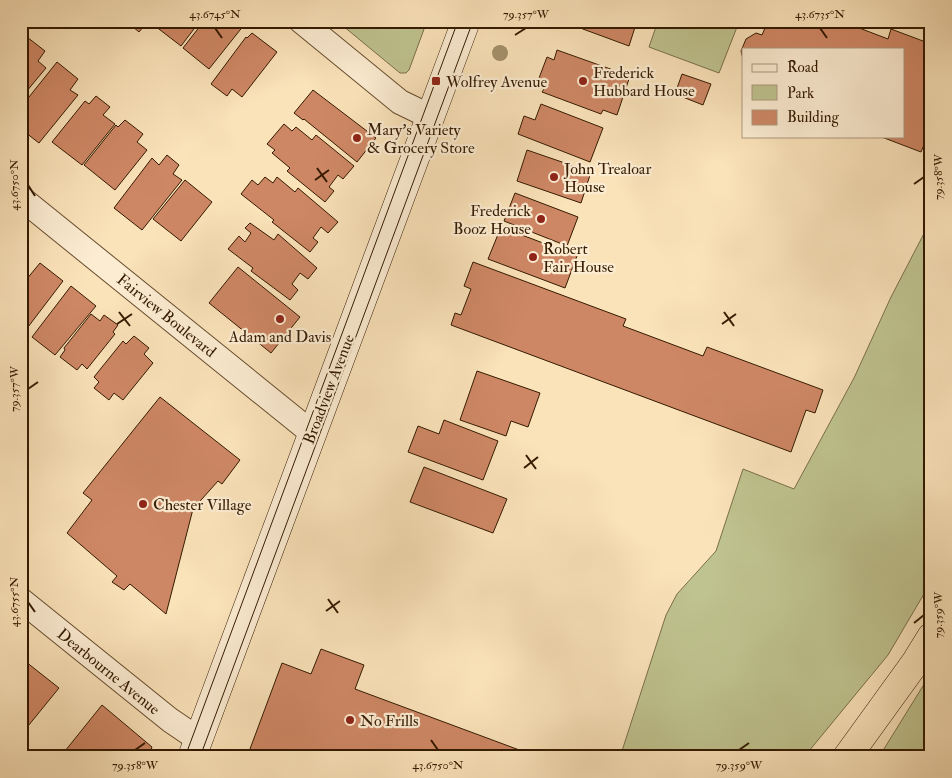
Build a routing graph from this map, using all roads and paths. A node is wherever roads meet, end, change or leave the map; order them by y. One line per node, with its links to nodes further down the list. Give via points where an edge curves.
1 (301, 21): 3 (street, via 400,102)
2 (466, 21): 3 (main road, Broadview Avenue)
3 (431, 117): 5 (main road, Broadview Avenue)
4 (21, 198): 5 (street, Fairview Boulevard)
5 (312, 433): 8 (main road, Broadview Avenue)
6 (21, 600): 8 (street, Dearbourne Avenue, via 170,720)
7 (931, 637): 9 (highway, via 916,663)
8 (195, 748)
9 (847, 757)

